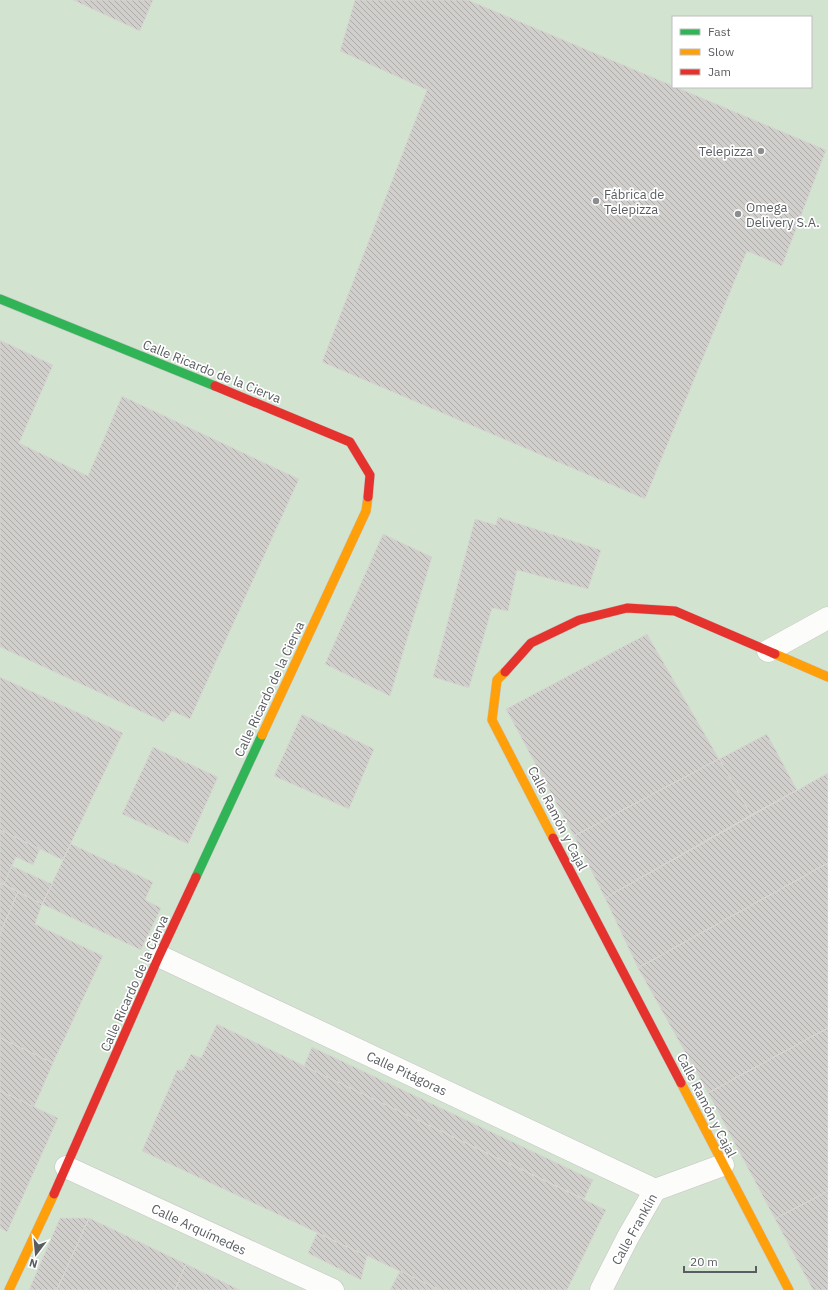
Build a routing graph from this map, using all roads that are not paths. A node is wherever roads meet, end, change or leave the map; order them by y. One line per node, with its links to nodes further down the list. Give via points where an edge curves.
1 (0, 299): 5 (street, Calle Ricardo de la Cierva, via 350,442 370,475 366,511)
2 (828, 618): 3 (street)
3 (768, 651): 4 (street, Calle Ramón y Cajal); 6 (street, Calle Ramón y Cajal, via 675,611 627,608 578,620 531,642 497,680 492,720)
4 (828, 677)
5 (159, 956): 7 (street, Calle Ricardo de la Cierva); 8 (street, Calle Pitágoras)
6 (723, 1165): 8 (street, Calle Franklin); 12 (street, Calle Ramón y Cajal)
7 (66, 1167): 9 (street, Calle Ricardo de la Cierva); 10 (street, Calle Arquímedes)
8 (655, 1190): 11 (street, Calle Franklin)
9 (9, 1290)
10 (333, 1290)
11 (602, 1290)
12 (789, 1290)

